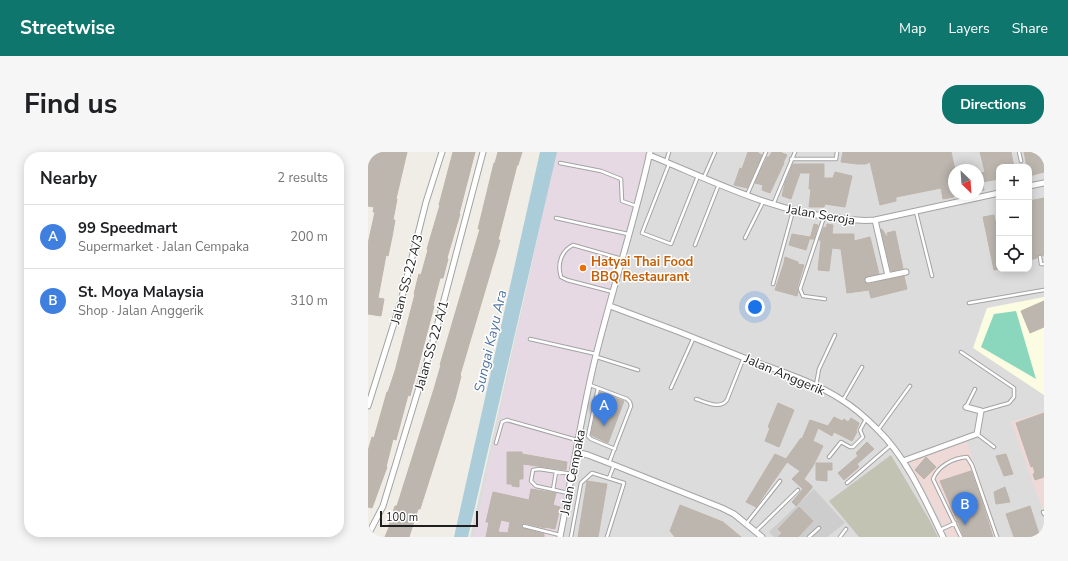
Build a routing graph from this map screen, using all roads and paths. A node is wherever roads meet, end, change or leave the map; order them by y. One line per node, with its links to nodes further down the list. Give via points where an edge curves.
1 (442, 152): 60 (street, Jalan SS 22 A/3, via 426,202 401,302)
2 (483, 152): 90 (street, Jalan SS 22 A/1, via 423,374 383,506)
3 (669, 152): 13 (lane)
4 (715, 152): 14 (lane)
5 (766, 152): 18 (lane)
6 (795, 152): 10 (lane)
7 (837, 152): 10 (lane, via 836,160)
8 (1019, 152): 11 (lane)
9 (649, 154): 13 (street, Jalan Seroja); 22 (street, Jalan Cempaka)
10 (791, 159): 21 (lane)
11 (1021, 161)
12 (560, 163): 22 (lane, via 601,171 621,179 622,201)
13 (668, 163): 14 (street, Jalan Seroja); 14 (lane, via 642,233 671,244)
14 (701, 176): 15 (street, Jalan Seroja)
15 (719, 183): 18 (street, Jalan Seroja); 30 (lane)
16 (1044, 183): 17 (street)
17 (1032, 185)
18 (746, 194): 20 (street, Jalan Seroja)
19 (996, 194): 24 (street, Jalan Seroja)
20 (763, 202): 21 (street, Jalan Seroja); 29 (lane)
21 (773, 205): 23 (street, Jalan Seroja)
22 (636, 206): 28 (street, Jalan Cempaka)
23 (793, 211): 25 (street, Jalan Seroja); 38 (lane)
24 (916, 211): 27 (street, Jalan Seroja); 36 (lane)
25 (824, 217): 27 (street, Jalan Seroja); 41 (lane, via 800,289 803,296)
26 (556, 218): 28 (lane)
27 (876, 220): 35 (street)
28 (629, 234): 32 (street, Jalan Cempaka)
29 (745, 238)
30 (696, 245)
31 (1040, 257): 33 (lane, via 1041,264)
32 (622, 259): 40 (street, Jalan Cempaka); 40 (lane, via 573,245 562,253 559,270 561,277)
33 (1044, 264)
34 (906, 272): 35 (street)
35 (888, 276): 37 (street)
36 (932, 276)
37 (868, 280)
38 (773, 284)
39 (1044, 290): 42 (lane)
40 (613, 292): 43 (street, Jalan Cempaka)
41 (825, 299)
42 (969, 303)
43 (610, 306): 45 (street, Jalan Anggerik); 48 (street, Jalan Cempaka)
44 (835, 335): 53 (lane, via 818,369)
45 (694, 336): 49 (street, Jalan Anggerik); 56 (lane)
46 (530, 339): 48 (lane)
47 (961, 352): 62 (lane, via 1014,388 1014,397 1008,403)
48 (596, 355): 51 (lane); 52 (street, Jalan Cempaka)
49 (744, 357): 53 (street, Jalan Anggerik); 58 (lane, via 724,405)
50 (862, 367): 59 (lane)
51 (638, 370)
52 (590, 385): 55 (lane); 66 (street, Jalan Cempaka)
53 (816, 386): 59 (street, Jalan Anggerik)
54 (910, 386): 64 (lane)
55 (598, 388): 70 (lane, via 588,436 591,440); 70 (lane, via 630,402 631,406)
56 (671, 388)
57 (975, 389): 61 (lane)
58 (696, 399)
59 (843, 400): 63 (street, Jalan Anggerik)
60 (368, 406)
61 (966, 407): 62 (street)
62 (981, 411): 65 (street)
63 (866, 419): 64 (street, Jalan Anggerik); 72 (lane, via 860,430 863,437 853,447 841,442)
64 (878, 430): 68 (street, Jalan Anggerik)
65 (977, 434): 69 (lane); 73 (street)
66 (578, 441): 67 (lane, via 507,420 502,422); 71 (street, Jalan Cempaka)
67 (496, 443)
68 (891, 445): 73 (street, Jalan Anggerik); 79 (lane)
69 (994, 447)
70 (615, 449): 74 (lane)
71 (576, 452): 74 (street); 76 (street, Jalan Cempaka)
72 (829, 457)
73 (903, 461): 88 (street, Jalan Anggerik)
74 (612, 464): 77 (lane); 84 (street, via 722,508)
75 (556, 472): 76 (lane); 80 (lane); 80 (lane, via 533,470 531,481 536,486)
76 (572, 474): 82 (street, Jalan Cempaka)
77 (609, 478): 92 (lane, via 592,473 581,483); 93 (lane, via 624,483)
78 (780, 481): 84 (lane)
79 (847, 483)
80 (553, 490): 82 (lane)
81 (798, 490): 89 (lane)
82 (569, 493): 91 (street, Jalan Cempaka)
83 (955, 523): 88 (lane); 98 (lane); 99 (lane, via 933,479 945,464 967,457)
84 (746, 524): 89 (street)
85 (524, 526): 91 (lane)
86 (819, 528): 95 (lane)
87 (846, 529): 96 (lane)
88 (940, 530): 97 (street, Jalan Anggerik)
89 (756, 531): 94 (street)
90 (368, 535)
91 (560, 536)
92 (571, 537)
93 (607, 537)
94 (762, 537)
95 (809, 537)
96 (840, 537)
97 (943, 537)
98 (961, 537)
99 (997, 537)

